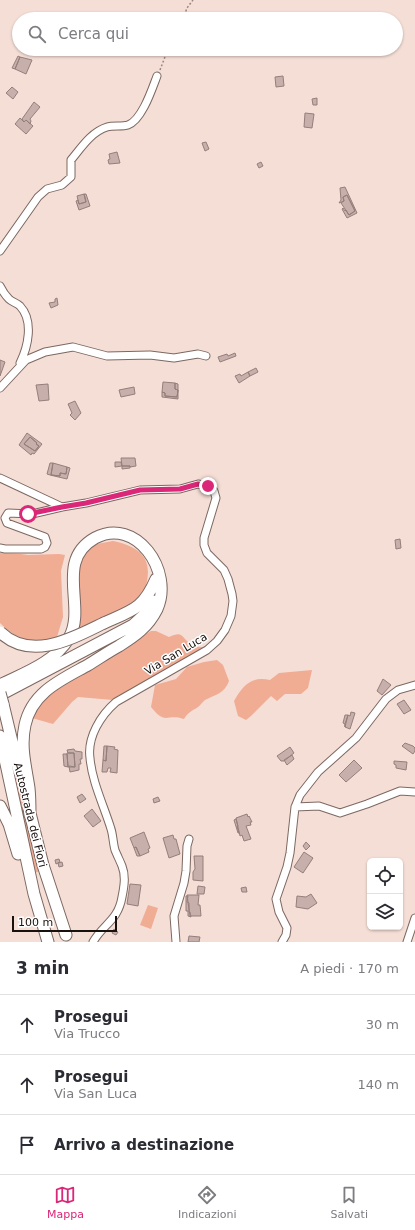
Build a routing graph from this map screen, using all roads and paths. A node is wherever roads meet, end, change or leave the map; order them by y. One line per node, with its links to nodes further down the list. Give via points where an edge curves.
1 (193, 0): 2 (path)
2 (186, 12)
3 (165, 56): 4 (path)
4 (157, 76): 5 (street, via 140,115 128,125 107,127 95,132 71,160 71,177 62,184 47,189 38,197)
5 (0, 250)
6 (0, 286): 8 (street, via 9,299 27,316 29,326)
7 (206, 356): 8 (street, via 107,356 73,347 45,352 26,360)
8 (17, 370): 9 (street)
9 (0, 388)
10 (0, 478): 11 (street)
11 (62, 507): 12 (street, via 32,514 6,514 7,523 43,536 47,543 41,549); 29 (street, Via San Luca, via 140,490 180,489 198,484 208,486 214,491 216,498 204,545 207,553 224,570 232,594 231,616 226,630 217,641 184,664 116,702 98,724 89,758 124,876 119,908)
12 (0, 548)
13 (156, 565): 14 (highway); 16 (highway, via 145,547 127,536 107,534 94,539 79,554 72,574 75,615 69,637 51,658); 23 (highway, via 162,591 158,607 148,625 136,635 45,690 29,712 23,741)
14 (156, 578): 15 (highway, bridge, via 150,592 132,610 61,643 48,646 21,644); 18 (highway, via 152,603 139,620)
15 (0, 632)
16 (0, 685)
17 (415, 685): 22 (street, via 398,690 386,699 356,738 312,779 300,795)
18 (1, 697): 23 (highway, Autostrada dei Fiori)
19 (0, 736): 25 (highway, Autostrada dei Fiori)
20 (415, 792): 22 (street, via 400,791 340,813 319,806)
21 (0, 806): 25 (highway, via 9,824 25,878)
22 (295, 808): 31 (street, via 288,860 276,900 287,928)
23 (30, 815): 27 (highway, Autostrada dei Fiori)
24 (189, 838): 30 (street, via 184,883 174,916)
25 (34, 894): 28 (highway, Autostrada dei Fiori)
26 (415, 918): 32 (street)
27 (66, 935)
28 (48, 942)
29 (92, 942)
30 (176, 942)
31 (282, 942)
32 (407, 942)

